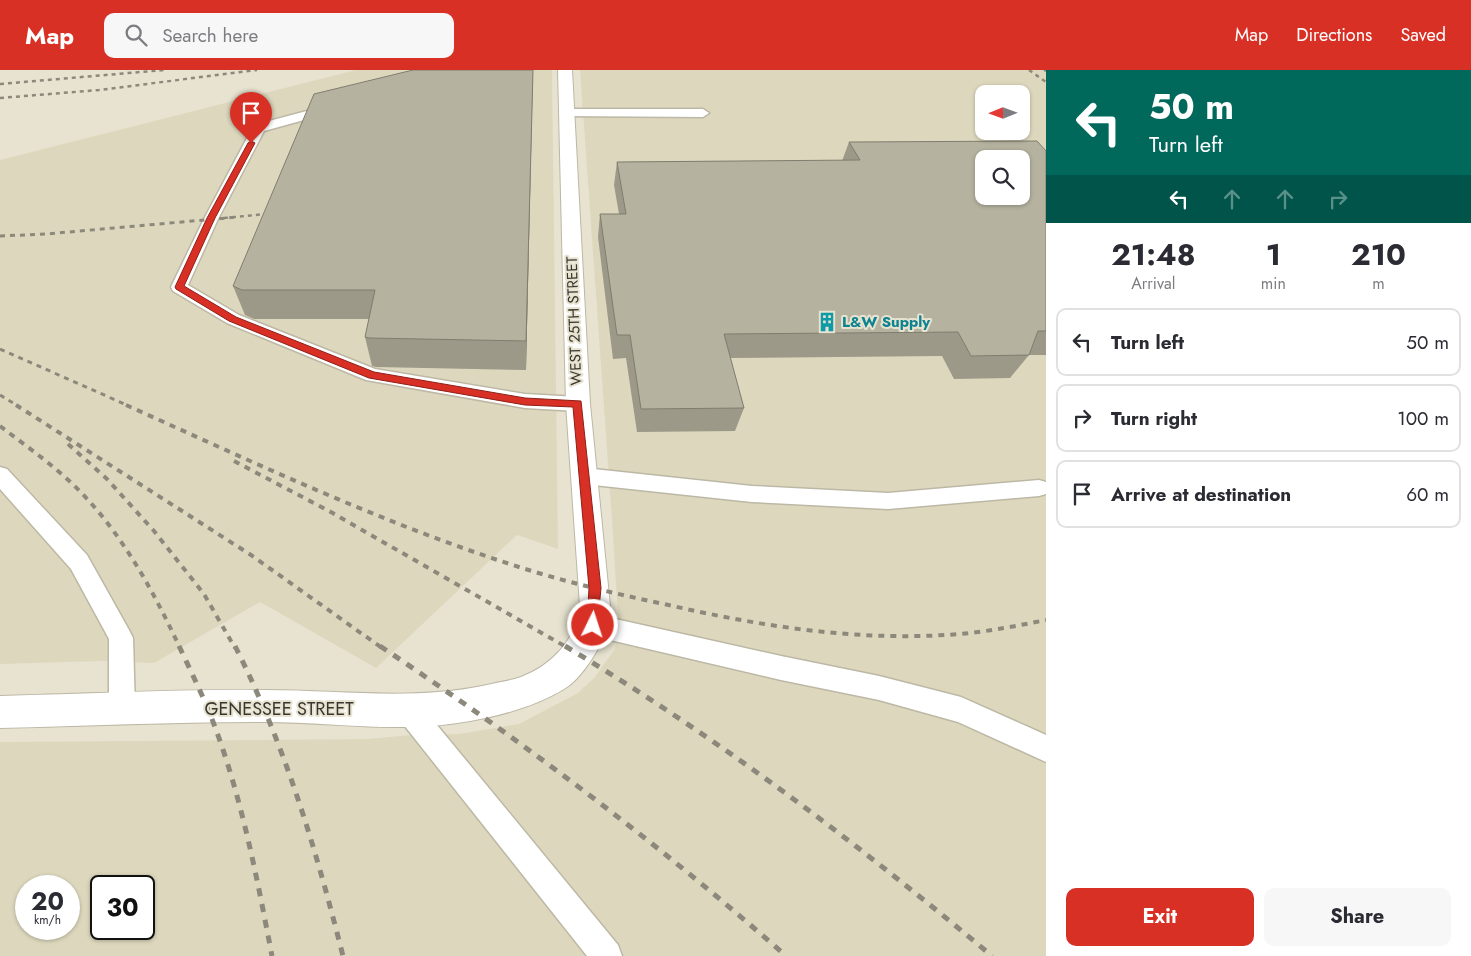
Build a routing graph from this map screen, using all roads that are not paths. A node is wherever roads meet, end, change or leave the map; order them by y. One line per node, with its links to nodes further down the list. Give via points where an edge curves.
1 (565, 70): 3 (street, WEST 25TH STREET)
2 (352, 103): 5 (lane, via 259,128 211,218 180,287 233,319 372,375 525,401)
3 (566, 113): 4 (lane); 5 (street, WEST 25TH STREET)
4 (703, 113)
5 (578, 404): 7 (street, WEST 25TH STREET)
6 (0, 475): 11 (lane, via 79,562 121,638)
7 (584, 476): 8 (lane, via 752,494 888,501); 9 (street, WEST 25TH STREET, via 595,588)
8 (1039, 488)
9 (593, 625): 10 (street, WEST 25TH STREET, via 578,652); 14 (lane, via 878,688 960,710)
10 (554, 678): 12 (street, GENESSEE STREET, via 522,693 468,705)
11 (122, 710): 12 (street, GENESSEE STREET, via 265,706); 13 (street, GENESSEE STREET)
12 (409, 711): 15 (lane)
13 (0, 712)
14 (1046, 749)
15 (608, 956)

